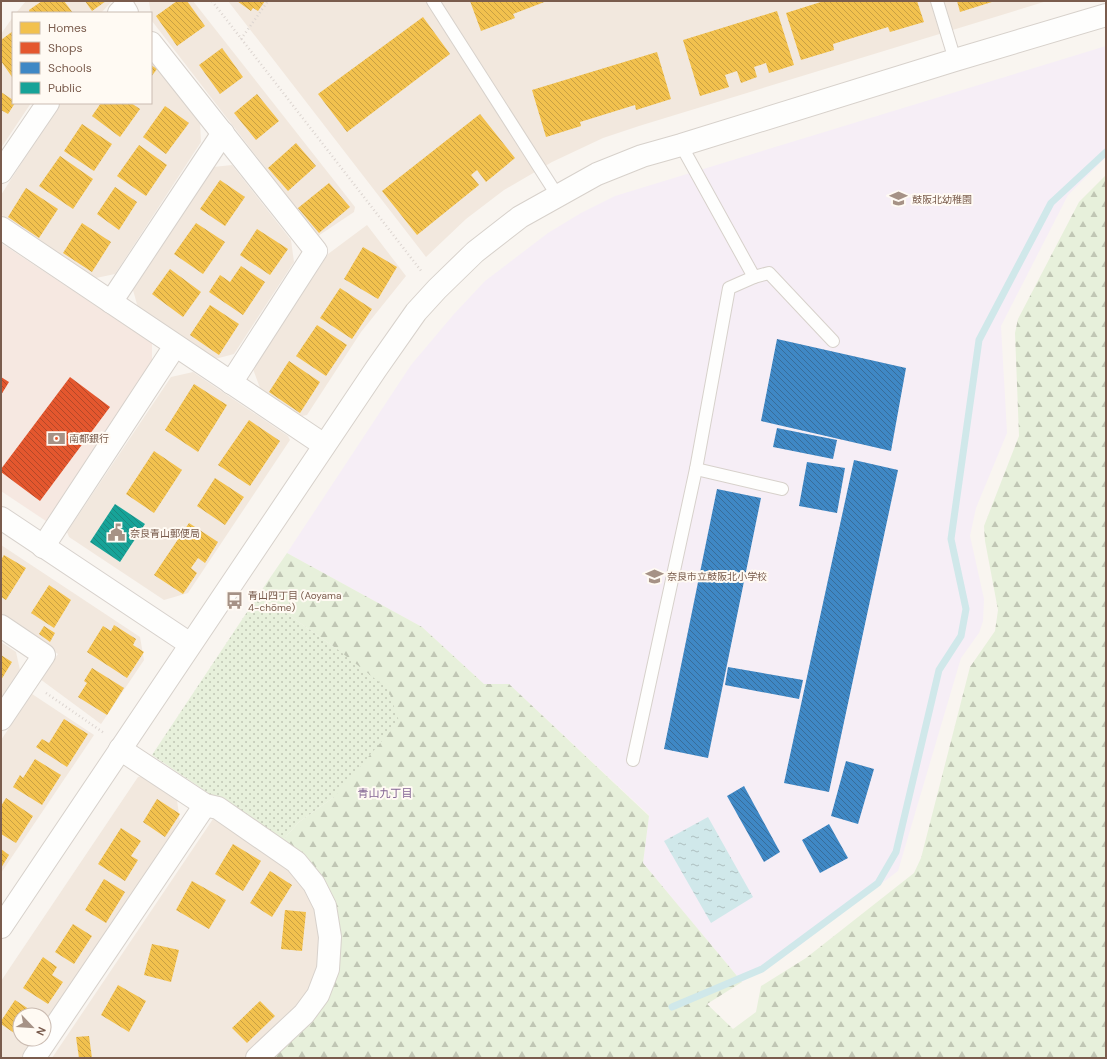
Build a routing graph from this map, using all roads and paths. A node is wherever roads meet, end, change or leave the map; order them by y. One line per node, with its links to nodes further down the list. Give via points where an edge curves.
1 (212, 1): 6 (path)
2 (268, 1): 6 (path)
3 (433, 1): 13 (lane)
4 (937, 1): 8 (lane)
5 (1106, 15): 8 (street)
6 (241, 39): 16 (path)
7 (152, 44): 10 (street)
8 (955, 60): 11 (street)
9 (47, 104): 12 (street)
10 (223, 134): 17 (street); 20 (street, via 316,251)
11 (681, 145): 13 (street, via 642,156 597,174); 15 (lane)
12 (1, 172)
13 (558, 195): 16 (street, via 520,217 475,252)
14 (1, 228): 17 (street)
15 (754, 277): 18 (lane, via 769,273); 22 (lane, via 729,288)
16 (437, 289): 21 (street, via 416,312)
17 (111, 302): 19 (street)
18 (833, 341)
19 (175, 346): 20 (street); 25 (street)
20 (231, 383): 21 (street)
21 (324, 445): 27 (street)
22 (696, 469): 23 (lane); 31 (lane)
23 (782, 489)
24 (1, 518): 25 (street)
25 (43, 546): 27 (street)
26 (1, 626): 28 (street, via 44,655)
27 (190, 644): 30 (street)
28 (27, 680): 29 (street); 30 (path, via 103,732)
29 (1, 720)
30 (120, 749): 32 (street); 33 (street)
31 (633, 760)
32 (205, 805): 34 (street); 35 (street, via 218,808 296,862 314,884 325,906 330,937 328,969 318,995 304,1014)
33 (1, 927)
34 (34, 1058)
35 (257, 1058)

